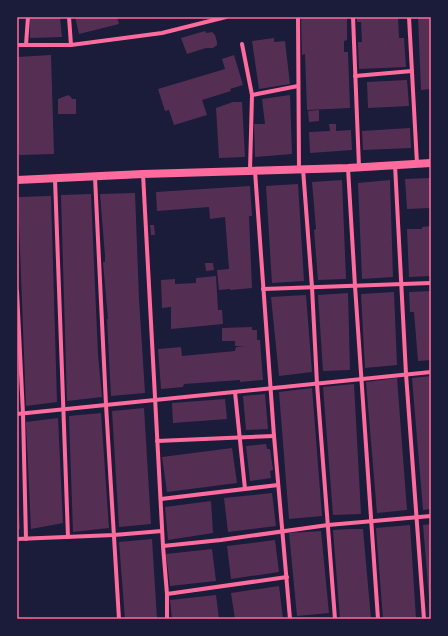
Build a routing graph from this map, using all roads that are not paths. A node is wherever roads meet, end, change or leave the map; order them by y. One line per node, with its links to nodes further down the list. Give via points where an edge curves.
1 (28, 17): 9 (street)
2 (69, 17): 10 (street)
3 (226, 17): 10 (street, via 162,33)
4 (298, 17): 13 (street)
5 (353, 17): 12 (street)
6 (409, 17): 11 (street)
7 (242, 44): 14 (street)
8 (17, 45): 9 (street)
9 (26, 45): 10 (street)
10 (71, 45)
11 (412, 71): 12 (street); 16 (street)
12 (355, 76): 18 (street)
13 (298, 86): 14 (street); 20 (street)
14 (252, 95): 21 (street)
15 (431, 163): 16 (main road)
16 (418, 164): 17 (main road)
17 (395, 165): 18 (main road); 27 (street)
18 (359, 167): 19 (main road)
19 (348, 168): 20 (main road); 28 (street)
20 (301, 169): 21 (main road); 29 (street)
21 (252, 170): 22 (main road); 30 (street)
22 (143, 174): 23 (main road); 38 (street)
23 (95, 177): 24 (main road); 39 (street)
24 (54, 179): 25 (main road); 40 (street)
25 (17, 180)
26 (431, 283): 27 (street)
27 (402, 284): 28 (street); 33 (street)
28 (355, 286): 29 (street); 34 (street)
29 (312, 287): 30 (street); 35 (street)
30 (263, 289): 36 (street)
31 (17, 291): 42 (street)
32 (431, 372): 33 (street)
33 (406, 374): 34 (street); 50 (street)
34 (361, 378): 35 (street); 51 (street)
35 (317, 384): 36 (street); 52 (street)
36 (270, 388): 37 (street); 43 (street)
37 (235, 392): 38 (street); 44 (street)
38 (156, 400): 39 (street); 45 (street)
39 (106, 405): 40 (street); 55 (street)
40 (62, 409): 42 (street); 56 (street)
41 (17, 414): 42 (street)
42 (22, 414): 58 (street)
43 (274, 436): 44 (street); 46 (street)
44 (239, 438): 45 (street); 47 (street)
45 (157, 441): 48 (street)
46 (278, 486): 47 (street); 54 (street)
47 (245, 489): 48 (street)
48 (161, 499): 53 (street)
49 (431, 516): 50 (street)
50 (417, 517): 51 (street); 67 (street)
51 (371, 522): 52 (street); 66 (street)
52 (328, 525): 54 (street); 65 (street)
53 (162, 531): 55 (street); 59 (street)
54 (282, 531): 59 (street); 60 (street)
55 (114, 535): 56 (street); 62 (street)
56 (68, 536): 58 (street)
57 (17, 539): 58 (street)
58 (26, 539)
59 (163, 546): 61 (street)
60 (287, 577): 61 (street); 64 (street)
61 (167, 594): 63 (street)
62 (119, 619)
63 (167, 619)
64 (290, 619)
65 (335, 619)
66 (378, 619)
67 (424, 619)

